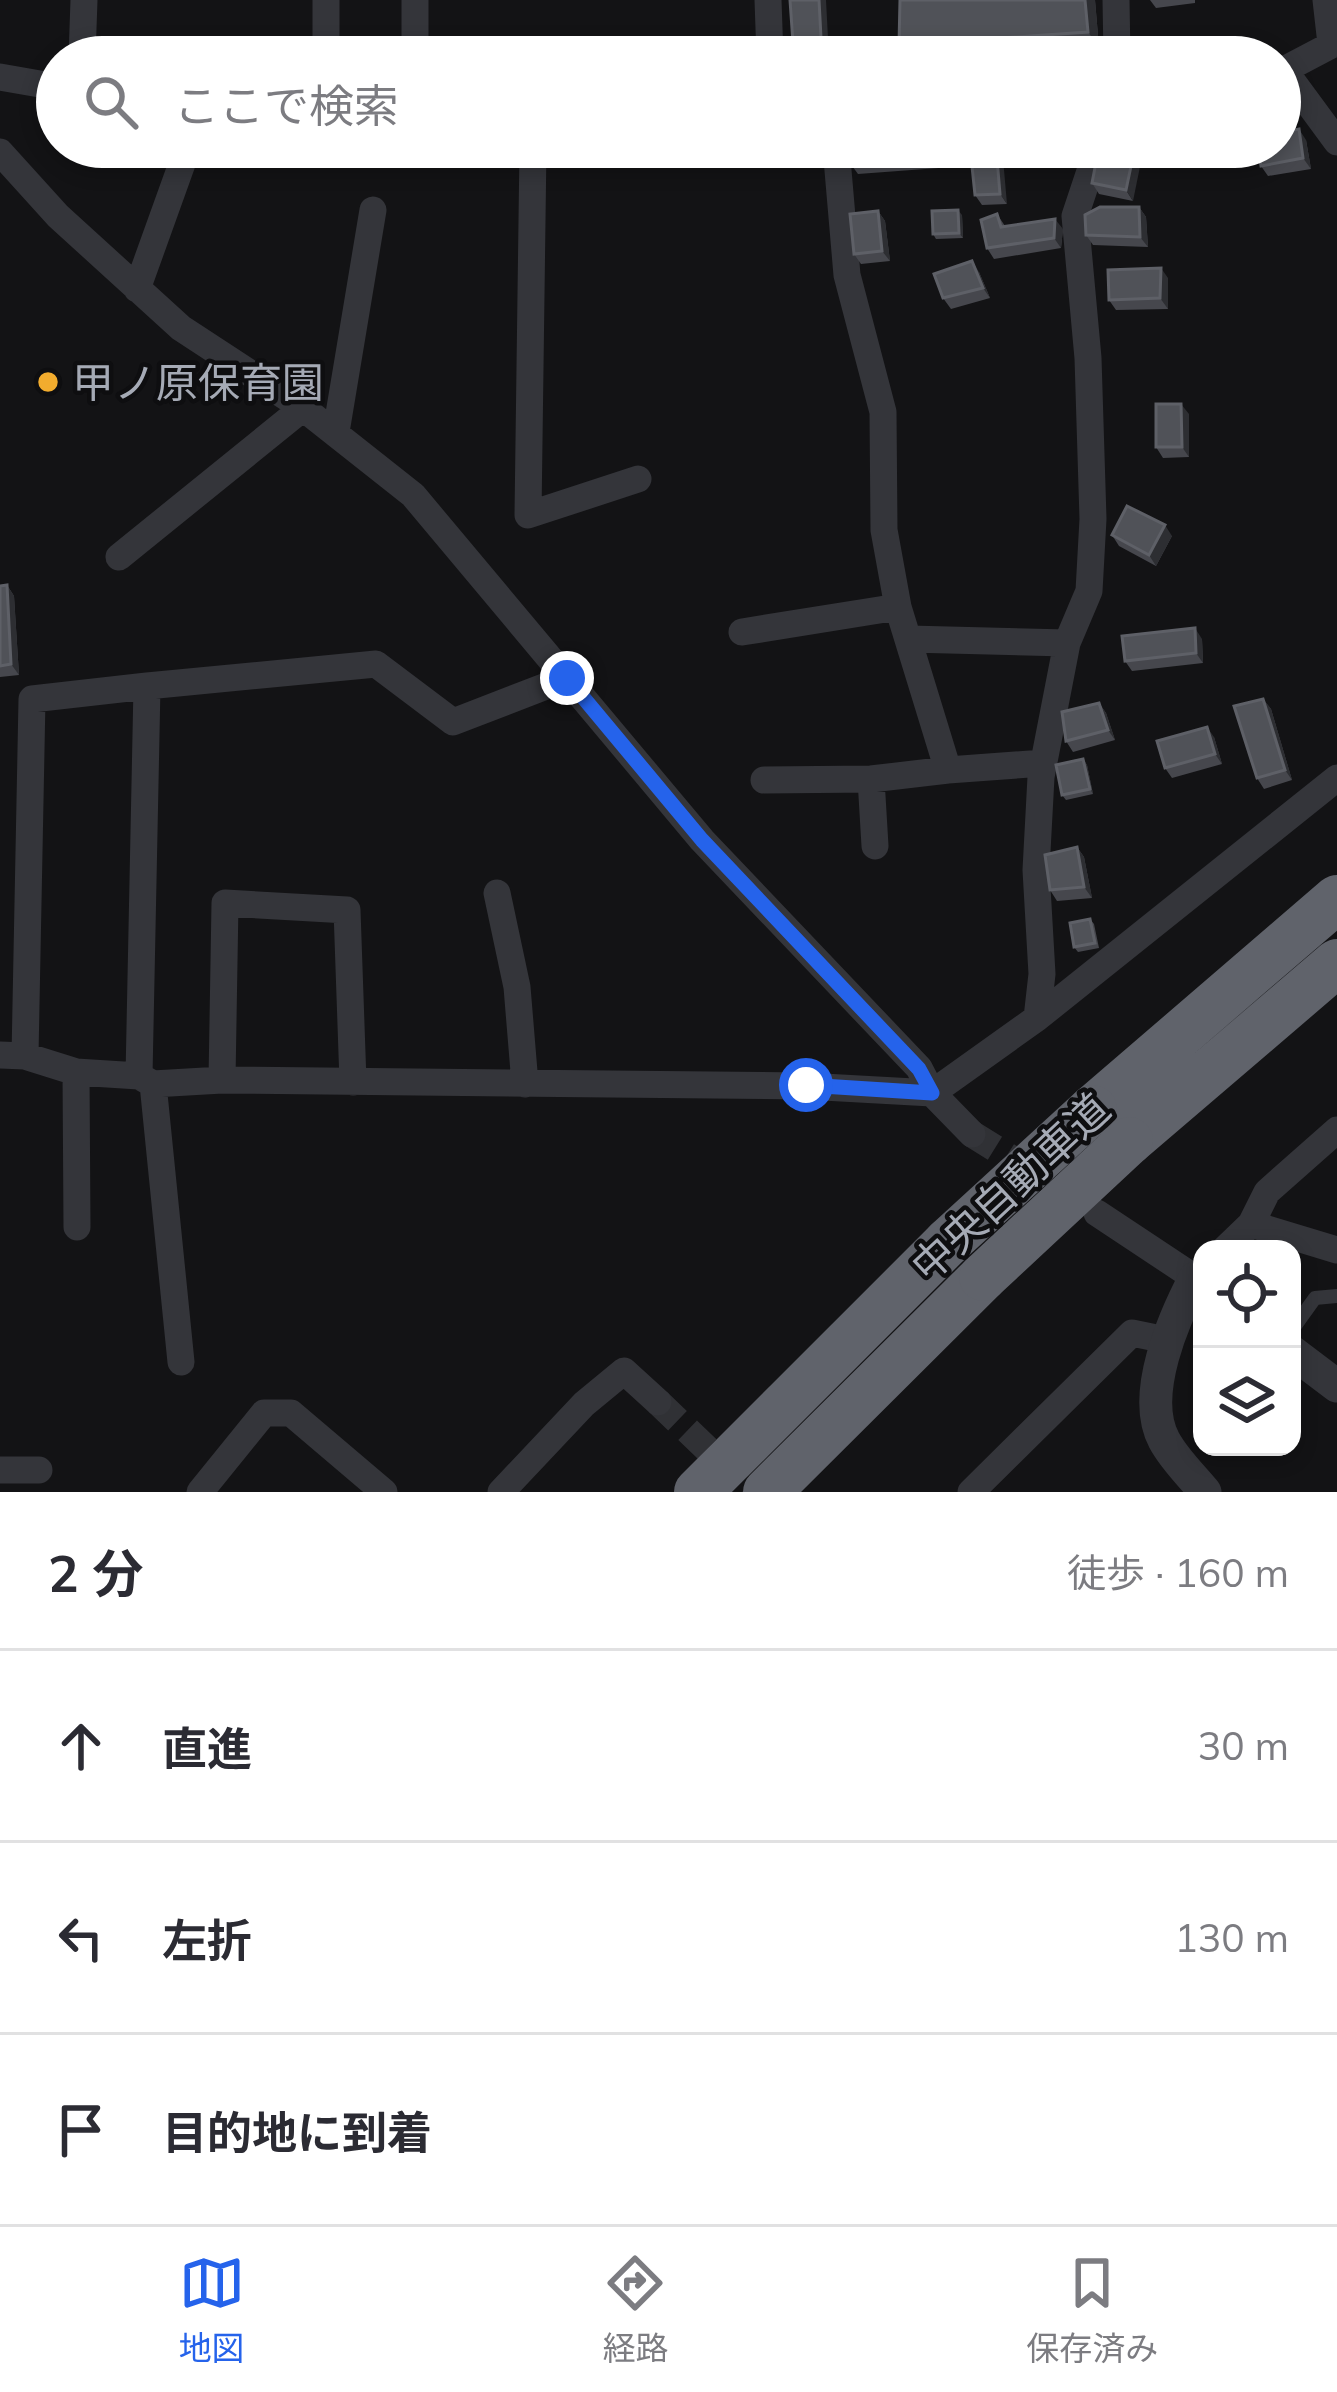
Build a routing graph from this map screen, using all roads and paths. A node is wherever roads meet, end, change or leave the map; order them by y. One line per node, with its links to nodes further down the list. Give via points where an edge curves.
1 (84, 0): 7 (street)
2 (326, 0): 8 (street)
3 (415, 0): 9 (street)
4 (768, 0): 10 (street)
5 (1117, 0): 11 (street)
6 (1325, 0): 12 (street)
7 (83, 36)
8 (326, 36)
9 (415, 36)
10 (769, 36)
11 (1117, 36)
12 (1334, 43): 13 (street)
13 (1301, 61)
14 (0, 77): 15 (street)
15 (36, 83)
16 (1301, 96): 17 (street)
17 (1337, 142)
18 (0, 152): 24 (street)
19 (180, 168): 24 (street)
20 (533, 168): 27 (street, via 528,515)
21 (838, 168): 29 (street, via 847,275 883,412 884,530)
22 (1091, 168): 32 (street, via 1075,216 1093,519 1089,591)
23 (374, 210): 26 (street)
24 (137, 289): 25 (street, via 181,328)
25 (303, 408): 26 (street); 28 (street)
26 (336, 432): 33 (street, via 412,495)
27 (638, 479)
28 (118, 557)
29 (898, 607): 30 (street); 31 (street)
30 (742, 632)
31 (909, 639): 32 (street); 36 (street)
32 (1066, 643): 35 (street)
33 (567, 678): 34 (street, via 453,722 376,664); 51 (street, via 702,840 919,1069)
34 (147, 686): 45 (street, via 32,699); 47 (street)
35 (1043, 763): 36 (street); 44 (street)
36 (948, 770): 38 (street)
37 (1337, 778): 44 (street)
38 (871, 779): 39 (street); 40 (street)
39 (764, 780)
40 (875, 847)
41 (496, 893): 50 (street, via 517,987)
42 (1337, 899): 74 (highway, 中央自動車道, bridge, via 948,1242)
43 (1337, 963): 75 (highway, 中央自動車道, bridge, via 983,1277)
44 (1037, 1018): 51 (street)
45 (13, 1055): 46 (street)
46 (76, 1072): 47 (street); 56 (street)
47 (146, 1080): 48 (street); 65 (street)
48 (222, 1080): 49 (street); 49 (street, via 225,903 347,910)
49 (353, 1082): 50 (street)
50 (525, 1084): 51 (street)
51 (932, 1093): 53 (street)
52 (1337, 1130): 55 (street, via 1267,1192)
53 (972, 1134)
54 (1097, 1213): 59 (street)
55 (1251, 1224): 57 (street); 58 (street)
56 (76, 1227)
57 (1234, 1240)
58 (1337, 1250)
59 (1193, 1273)
60 (1193, 1290): 63 (street)
61 (1337, 1296): 62 (lane, via 1315,1298)
62 (1301, 1317)
63 (1166, 1340): 76 (street, via 1132,1333); 77 (street, via 1156,1408 1161,1435)
64 (1301, 1359): 66 (street)
65 (181, 1362)
66 (1337, 1386)
67 (658, 1402): 73 (street, via 624,1371)
68 (0, 1469): 69 (street)
69 (39, 1470)
70 (353, 1483): 71 (street, via 291,1413 264,1413); 72 (street)
71 (200, 1492)
72 (383, 1492)
73 (501, 1492)
74 (698, 1492)
75 (766, 1492)
76 (971, 1492)
77 (1204, 1492)

